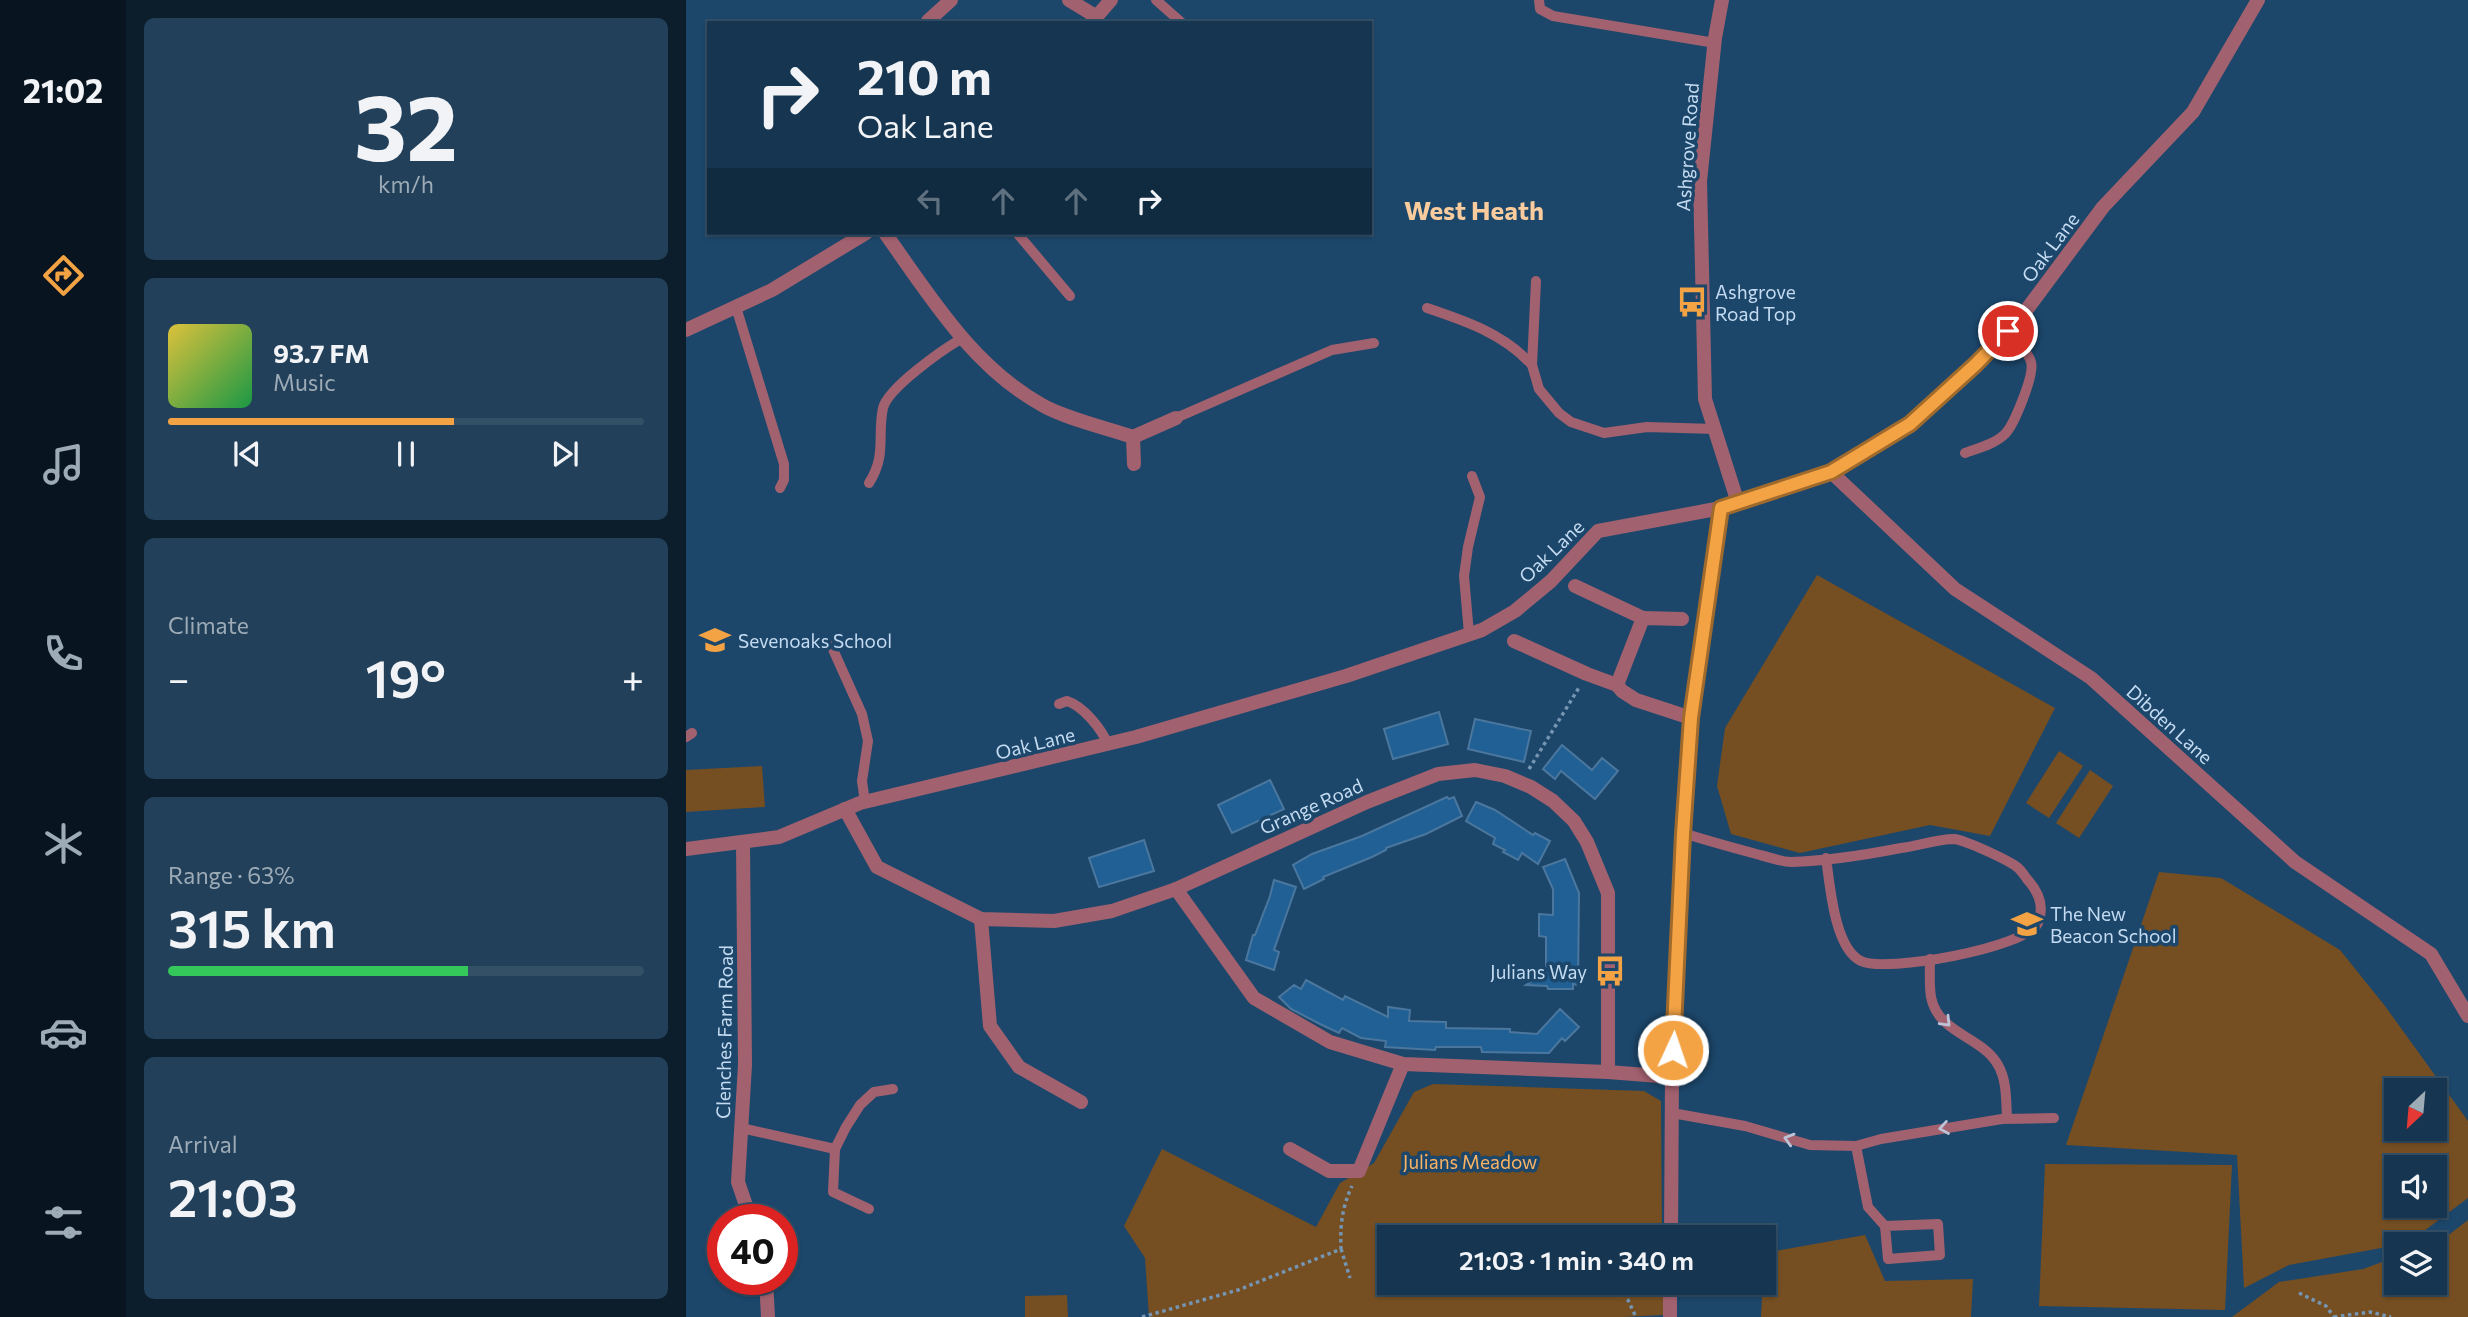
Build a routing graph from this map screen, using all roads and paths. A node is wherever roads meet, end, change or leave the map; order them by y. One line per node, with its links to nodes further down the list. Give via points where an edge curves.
1 (951, 0): 9 (street)
2 (1069, 0): 8 (street)
3 (1111, 0): 8 (street)
4 (1156, 0): 10 (lane)
5 (1539, 0): 11 (lane, via 1540,9 1553,16)
6 (1722, 0): 11 (street, Ashgrove Road)
7 (2258, 0): 20 (street, Oak Lane, via 2193,112 2103,207)
8 (1094, 20)
9 (929, 21)
10 (1180, 21)
11 (1715, 43): 25 (street, Ashgrove Road, via 1700,181 1705,399)
12 (863, 235): 17 (street)
13 (886, 235): 21 (street)
14 (1019, 235): 16 (lane)
15 (1535, 281): 23 (lane)
16 (1070, 296)
17 (736, 307): 19 (street); 32 (lane, via 784,464)
18 (1427, 309): 23 (lane, via 1495,335)
19 (686, 330)
20 (2008, 331): 27 (lane, via 2030,359 2029,379 2005,434); 29 (street, Oak Lane, via 1910,424)
21 (961, 339): 26 (street, via 1014,389 1044,407); 31 (lane, via 936,354 887,400 881,457)
22 (1374, 343): 24 (lane, via 1332,350)
23 (1532, 365): 25 (lane, via 1539,389 1570,422 1604,433 1647,426)
24 (1176, 418): 26 (street)
25 (1715, 429): 33 (street, Ashgrove Road)
26 (1133, 437): 28 (street)
27 (1965, 453)
28 (1134, 464)
29 (1831, 472): 33 (street, Oak Lane); 56 (street, Dibden Lane, via 1955,589 2091,678 2295,862 2431,954)
30 (1472, 476): 38 (lane, via 1480,497 1464,576)
31 (869, 483)
32 (780, 488)
33 (1738, 503): 34 (street, Oak Lane)
34 (1721, 508): 38 (street, Oak Lane, via 1598,531 1524,603); 44 (street)
35 (1575, 586): 36 (street)
36 (1643, 618): 37 (street); 42 (street)
37 (1682, 619)
38 (1469, 634): 45 (street, Oak Lane, via 1346,676)
39 (1514, 641): 41 (street)
40 (831, 645): 47 (lane, via 869,741 862,780)
41 (1587, 674): 42 (street); 46 (path)
42 (1618, 685): 44 (street, via 1636,700)
43 (1059, 704): 45 (lane, via 1076,704)
44 (1691, 718): 49 (street)
45 (1108, 745): 47 (street, Oak Lane)
46 (1520, 783): 53 (street, Grange Road, via 1475,770 1438,775 1367,802); 58 (street, Grange Road, via 1553,801 1574,821 1608,893)
47 (866, 802): 48 (street, Oak Lane)
48 (845, 809): 50 (street, Oak Lane, via 779,837); 54 (street, Grange Road, via 877,867)
49 (1683, 834): 52 (lane, via 1787,862); 59 (street)
50 (743, 843): 51 (street, Oak Lane); 65 (street, Clenches Farm Road)
51 (686, 849)
52 (1826, 858): 55 (lane, via 1834,912 1852,953 1862,961 1887,964); 55 (lane, via 1955,839 2017,867 2037,890 2038,922 2021,938)
53 (1176, 889): 54 (street, Grange Road, via 1112,911 1064,920); 57 (street, via 1254,998 1330,1042)
54 (981, 919): 61 (street, via 990,1026 1019,1067)
55 (1930, 959): 63 (lane, one-way to 63, via 1931,998 1937,1012 1998,1065)
56 (2468, 1016)
57 (1403, 1064): 58 (street); 69 (street)
58 (1608, 1072): 59 (street)
59 (1672, 1077): 62 (street)
60 (893, 1090): 67 (lane, via 874,1091 860,1105)
61 (1081, 1102)
62 (1672, 1114): 66 (lane, one-way to 62, via 1810,1145 1745,1126); 72 (street)
63 (2007, 1118): 64 (lane); 66 (lane, one-way to 66)
64 (2054, 1118)
65 (741, 1128): 67 (lane); 70 (street, Clenches Farm Road, via 738,1182)
66 (1856, 1146): 73 (lane, via 1868,1207)
67 (835, 1149): 71 (lane, via 833,1192)
68 (1290, 1149): 69 (street, via 1329,1171)
69 (1359, 1171): 74 (path, via 1345,1200)
70 (746, 1204)
71 (869, 1209)
72 (1671, 1225)
73 (1885, 1226): 73 (lane, via 1938,1224 1940,1255 1888,1259)
74 (1341, 1249): 75 (path); 81 (path, via 1238,1290)
75 (1350, 1278)
76 (2299, 1293): 84 (path, via 2326,1306)
77 (767, 1295): 80 (street)
78 (1624, 1295): 82 (path)
79 (1670, 1295): 83 (street)
80 (768, 1317)
81 (1142, 1317)
82 (1636, 1317)
83 (1670, 1317)
84 (2334, 1317): 85 (path, via 2370,1312)
85 (2391, 1317)

